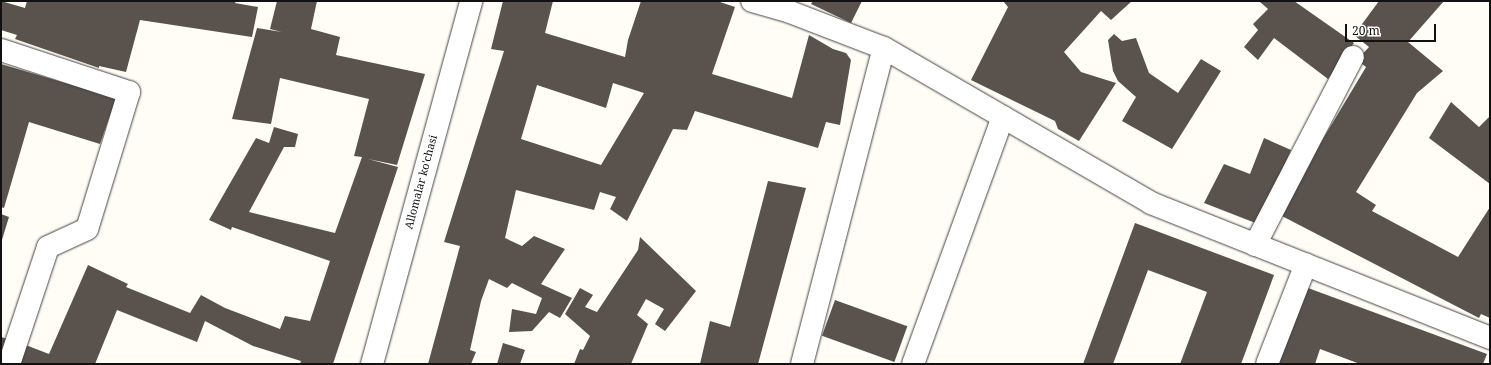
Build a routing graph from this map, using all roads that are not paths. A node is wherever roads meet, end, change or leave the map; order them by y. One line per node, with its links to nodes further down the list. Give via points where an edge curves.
1 (471, 1): 11 (street, Allomalar ko'chasi)
2 (752, 1): 3 (street, via 790,12)
3 (884, 48): 6 (street); 12 (street)
4 (1, 50): 10 (street, via 129,92 87,229 48,247)
5 (1353, 57): 7 (street)
6 (1003, 117): 7 (street, via 1151,203); 13 (street)
7 (1255, 245): 8 (street)
8 (1306, 264): 9 (street); 14 (street)
9 (1490, 338)
10 (9, 364)
11 (372, 364)
12 (802, 364)
13 (913, 364)
14 (1267, 364)

